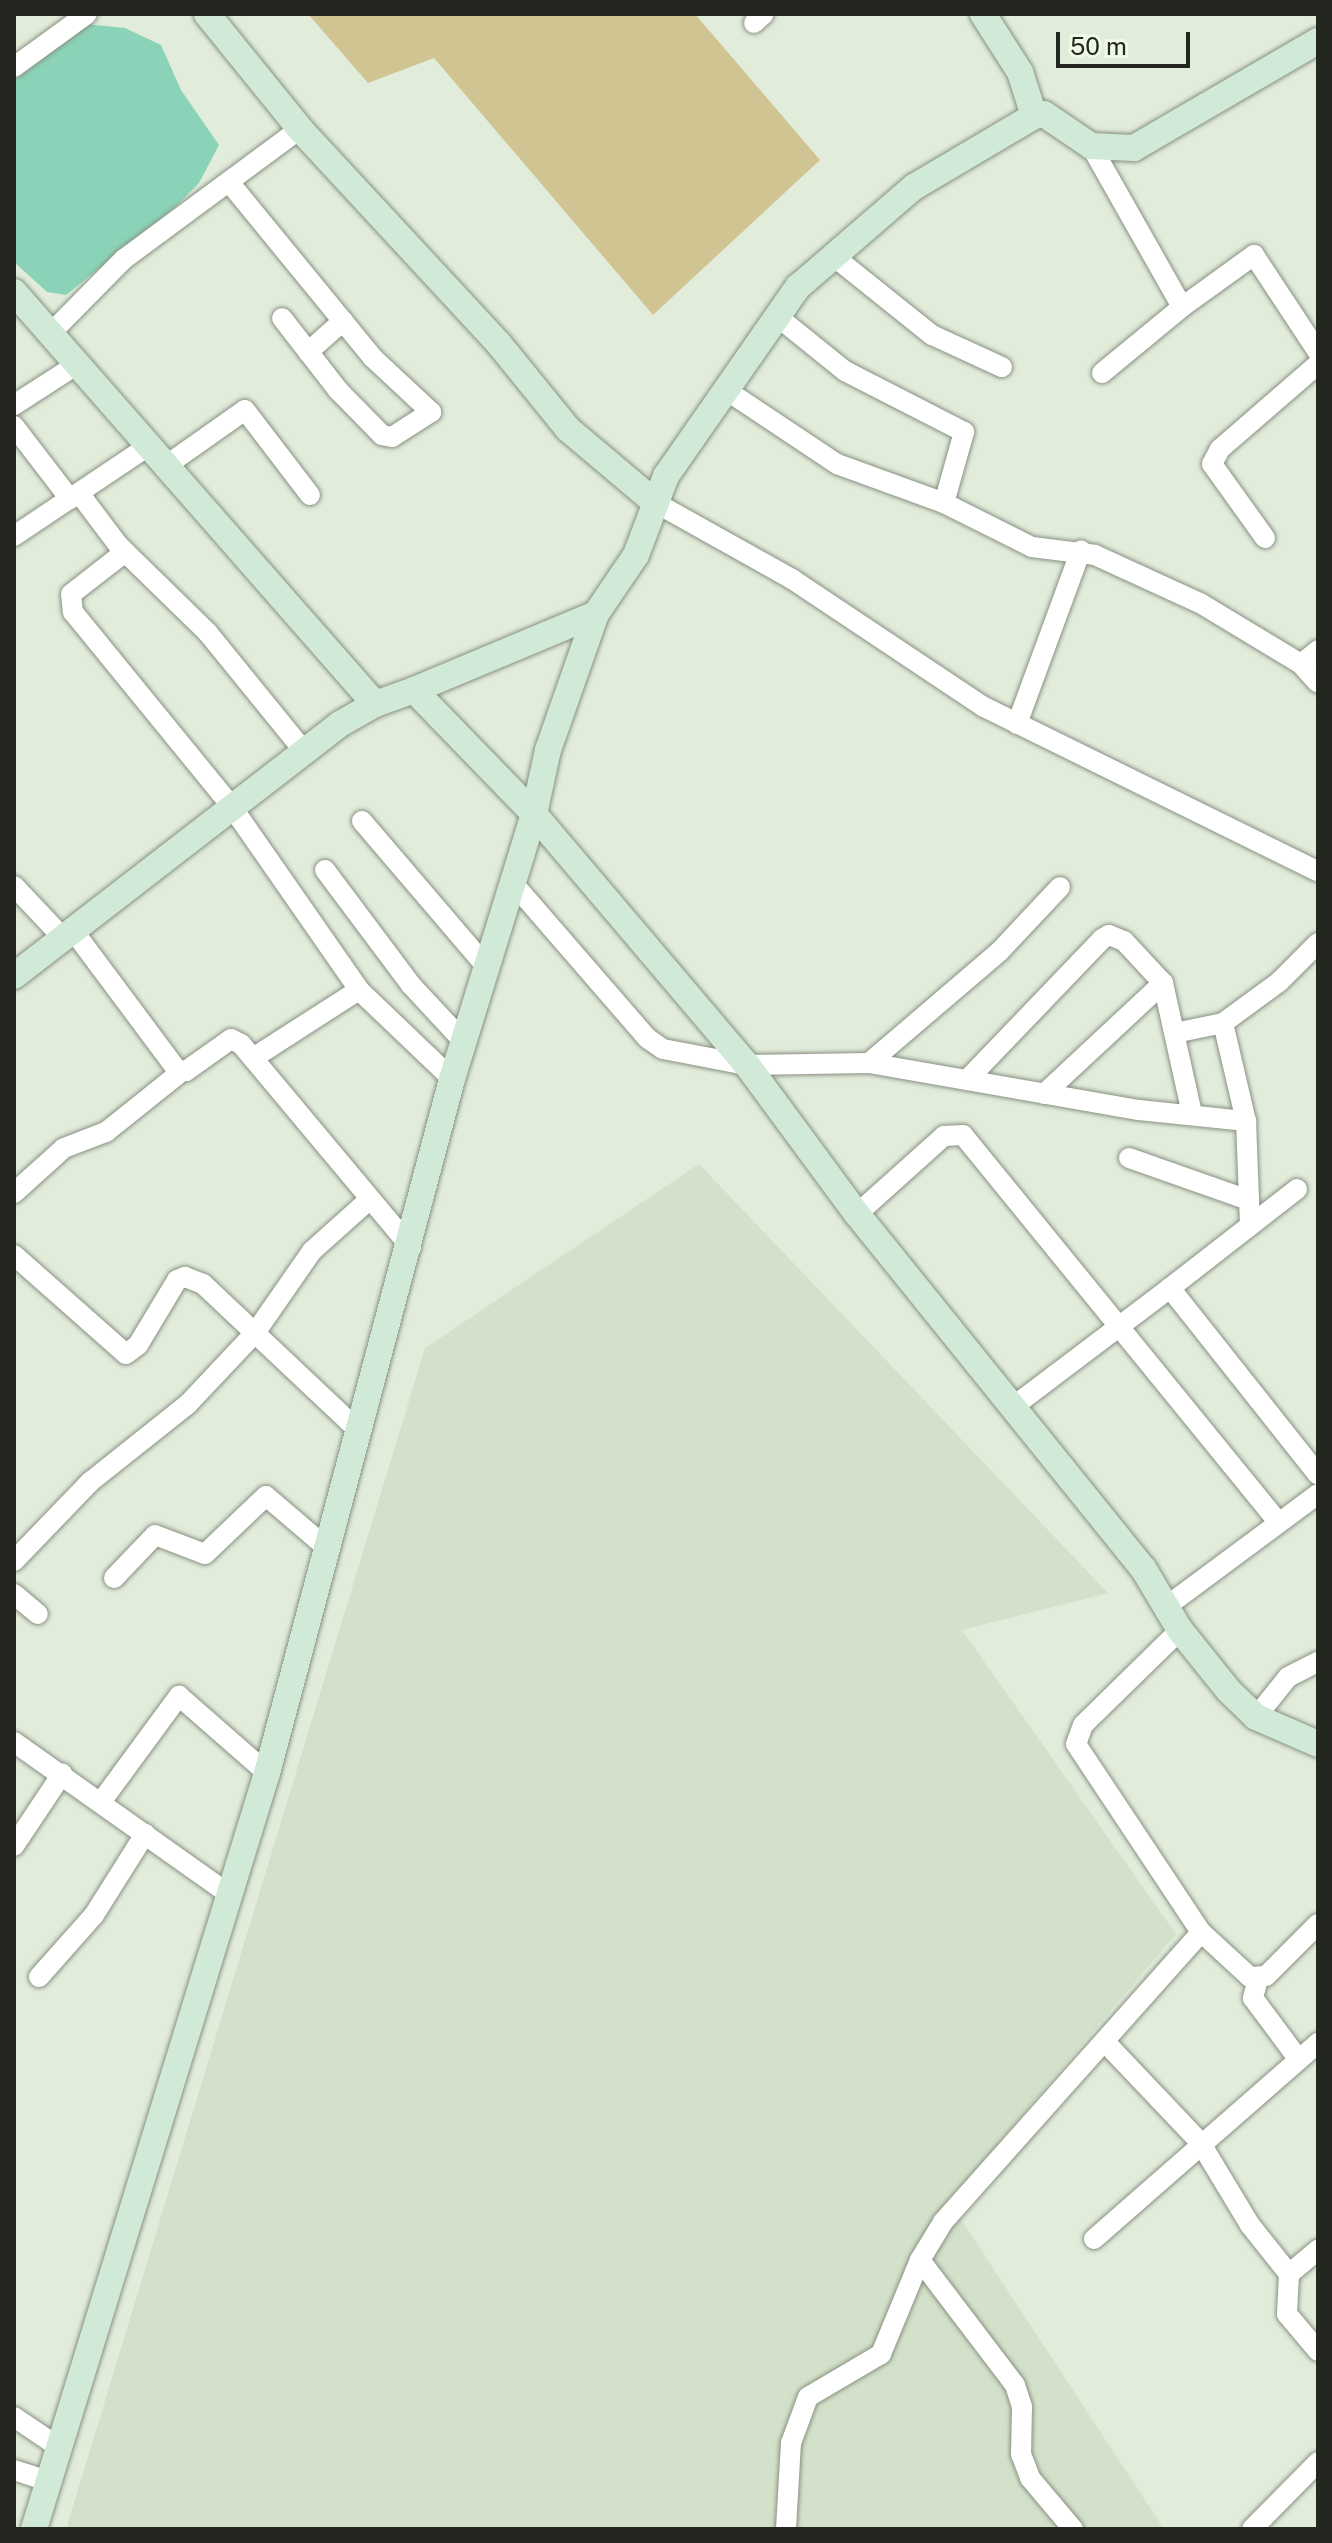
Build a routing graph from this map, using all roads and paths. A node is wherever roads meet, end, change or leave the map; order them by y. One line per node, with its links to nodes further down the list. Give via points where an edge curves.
1 (87, 14): 5 (street)
2 (207, 14): 7 (street)
3 (983, 14): 6 (street, via 1020,72)
4 (1318, 41): 8 (street, via 1134,148)
5 (14, 67)
6 (1034, 116): 8 (street, via 1044,114); 10 (street, via 914,187)
7 (300, 129): 9 (street); 30 (street, via 499,344 568,429)
8 (1091, 146): 12 (street)
9 (229, 182): 15 (street); 16 (street, via 124,259)
10 (832, 255): 13 (street, via 798,287); 21 (street, via 932,335)
11 (14, 292): 16 (street)
12 (1182, 307): 18 (street, via 1254,255); 22 (street)
13 (778, 317): 23 (street); 31 (street, via 845,371 964,432)
14 (282, 318): 17 (street)
15 (343, 321): 17 (street); 17 (street, via 431,412 387,438)
16 (49, 335): 20 (street)
17 (308, 352)
18 (1318, 352)
19 (1318, 364): 33 (street, via 1220,449 1212,464)
20 (76, 365): 24 (street); 26 (street)
21 (1002, 367)
22 (1102, 373)
23 (726, 390): 30 (street, via 666,476); 31 (street, via 837,464)
24 (14, 405)
25 (14, 426): 29 (street)
26 (150, 445): 27 (street); 29 (street)
27 (167, 465): 28 (street, via 245,410); 41 (street)
28 (310, 495)
29 (74, 496): 32 (street); 35 (street)
30 (656, 503): 36 (street, via 636,555); 42 (street, via 756,557)
31 (944, 503): 34 (street, via 1032,547)
32 (14, 536)
33 (1265, 538)
34 (1081, 550): 38 (street, via 1200,603); 42 (street)
35 (125, 552): 43 (street, via 208,633); 44 (street, via 71,594 73,612)
36 (596, 614): 40 (street); 45 (street, via 548,750)
37 (1318, 650): 38 (street)
38 (1301, 664): 39 (street)
39 (1318, 683)
40 (414, 690): 41 (street); 45 (street)
41 (375, 704): 43 (street)
42 (1017, 724): 48 (street)
43 (304, 751): 44 (street)
44 (232, 807): 52 (street); 57 (street)
45 (534, 814): 49 (street); 63 (street)
46 (362, 821): 54 (street)
47 (325, 870): 60 (street, via 411,985)
48 (1318, 871)
49 (512, 882): 54 (street); 63 (street, via 647,1038 690,1057)
50 (14, 886): 52 (street)
51 (1060, 887): 62 (street, via 999,952)
52 (70, 936): 55 (street); 64 (street)
53 (1318, 943): 58 (street, via 1279,982)
54 (485, 965): 60 (street)
55 (14, 976)
56 (1163, 983): 59 (street); 66 (street, via 1124,941 1109,935); 67 (street)
57 (359, 990): 61 (street); 65 (street)
58 (1223, 1023): 59 (street); 69 (street)
59 (1175, 1033): 68 (street)
60 (463, 1041): 65 (street)
61 (253, 1058): 64 (street, via 231,1039); 73 (street)
62 (869, 1063): 63 (street); 66 (street)
63 (747, 1065): 75 (street)
64 (181, 1072): 72 (street, via 106,1132 64,1148)
65 (452, 1079): 77 (street)
66 (967, 1080): 67 (street)
67 (1044, 1094): 68 (street)
68 (1192, 1114): 69 (street)
69 (1246, 1121): 74 (street)
70 (1129, 1158): 74 (street)
71 (1297, 1189): 76 (street)
72 (14, 1193)
73 (370, 1199): 77 (street); 81 (street, via 301,1264)
74 (1248, 1200): 76 (street)
75 (857, 1214): 80 (street, via 944,1136 963,1135); 82 (street)
76 (1250, 1225): 79 (street)
77 (411, 1247): 83 (street)
78 (14, 1255): 81 (street, via 120,1352 133,1352 169,1290 185,1277 217,1294)
79 (1170, 1288): 80 (street); 84 (street)
80 (1117, 1328): 82 (street); 86 (street)
81 (255, 1333): 83 (street); 88 (street, via 188,1404 90,1482)
82 (1014, 1406): 91 (street)
83 (358, 1430): 87 (street)
84 (1318, 1475)
85 (1318, 1494): 86 (street)
86 (1279, 1523): 91 (street)
87 (328, 1549): 89 (street, via 266,1496 205,1554 155,1535); 98 (street)
88 (14, 1561)
89 (114, 1578)
90 (14, 1594): 92 (street)
91 (1167, 1606): 93 (street)
92 (38, 1614)
93 (1180, 1630): 95 (street); 105 (street, via 1075,1738)
94 (1318, 1662): 95 (street, via 1288,1677)
95 (1256, 1717): 97 (street)
96 (14, 1742): 99 (street)
97 (1318, 1744)
98 (267, 1773): 100 (street, via 179,1696); 103 (street)
99 (62, 1774): 100 (street); 102 (street)
100 (101, 1802): 101 (street)
101 (145, 1834): 103 (street); 106 (street, via 94,1915)
102 (14, 1846)
103 (230, 1895): 118 (street)
104 (1318, 1924): 107 (street)
105 (1201, 1932): 107 (street); 108 (street)
106 (39, 1977)
107 (1258, 1979): 110 (street, via 1253,1998)
108 (1105, 2042): 111 (street); 114 (street, via 943,2222)
109 (1318, 2043): 110 (street)
110 (1299, 2060): 111 (street)
111 (1200, 2142): 112 (street); 115 (street, via 1250,2225)
112 (1094, 2239)
113 (1318, 2250): 115 (street)
114 (920, 2260): 123 (street, via 881,2354 808,2397 800,2412 786,2471); 124 (street, via 1015,2385 1022,2407 1019,2444 1030,2478)
115 (1289, 2274): 116 (street, via 1287,2314)
116 (1318, 2351)
117 (14, 2417): 118 (street)
118 (57, 2446): 121 (street)
119 (1318, 2462): 125 (street)
120 (14, 2470): 121 (street)
121 (48, 2481): 122 (street)
122 (34, 2529)
123 (786, 2529)
124 (1073, 2529)
125 (1252, 2529)

